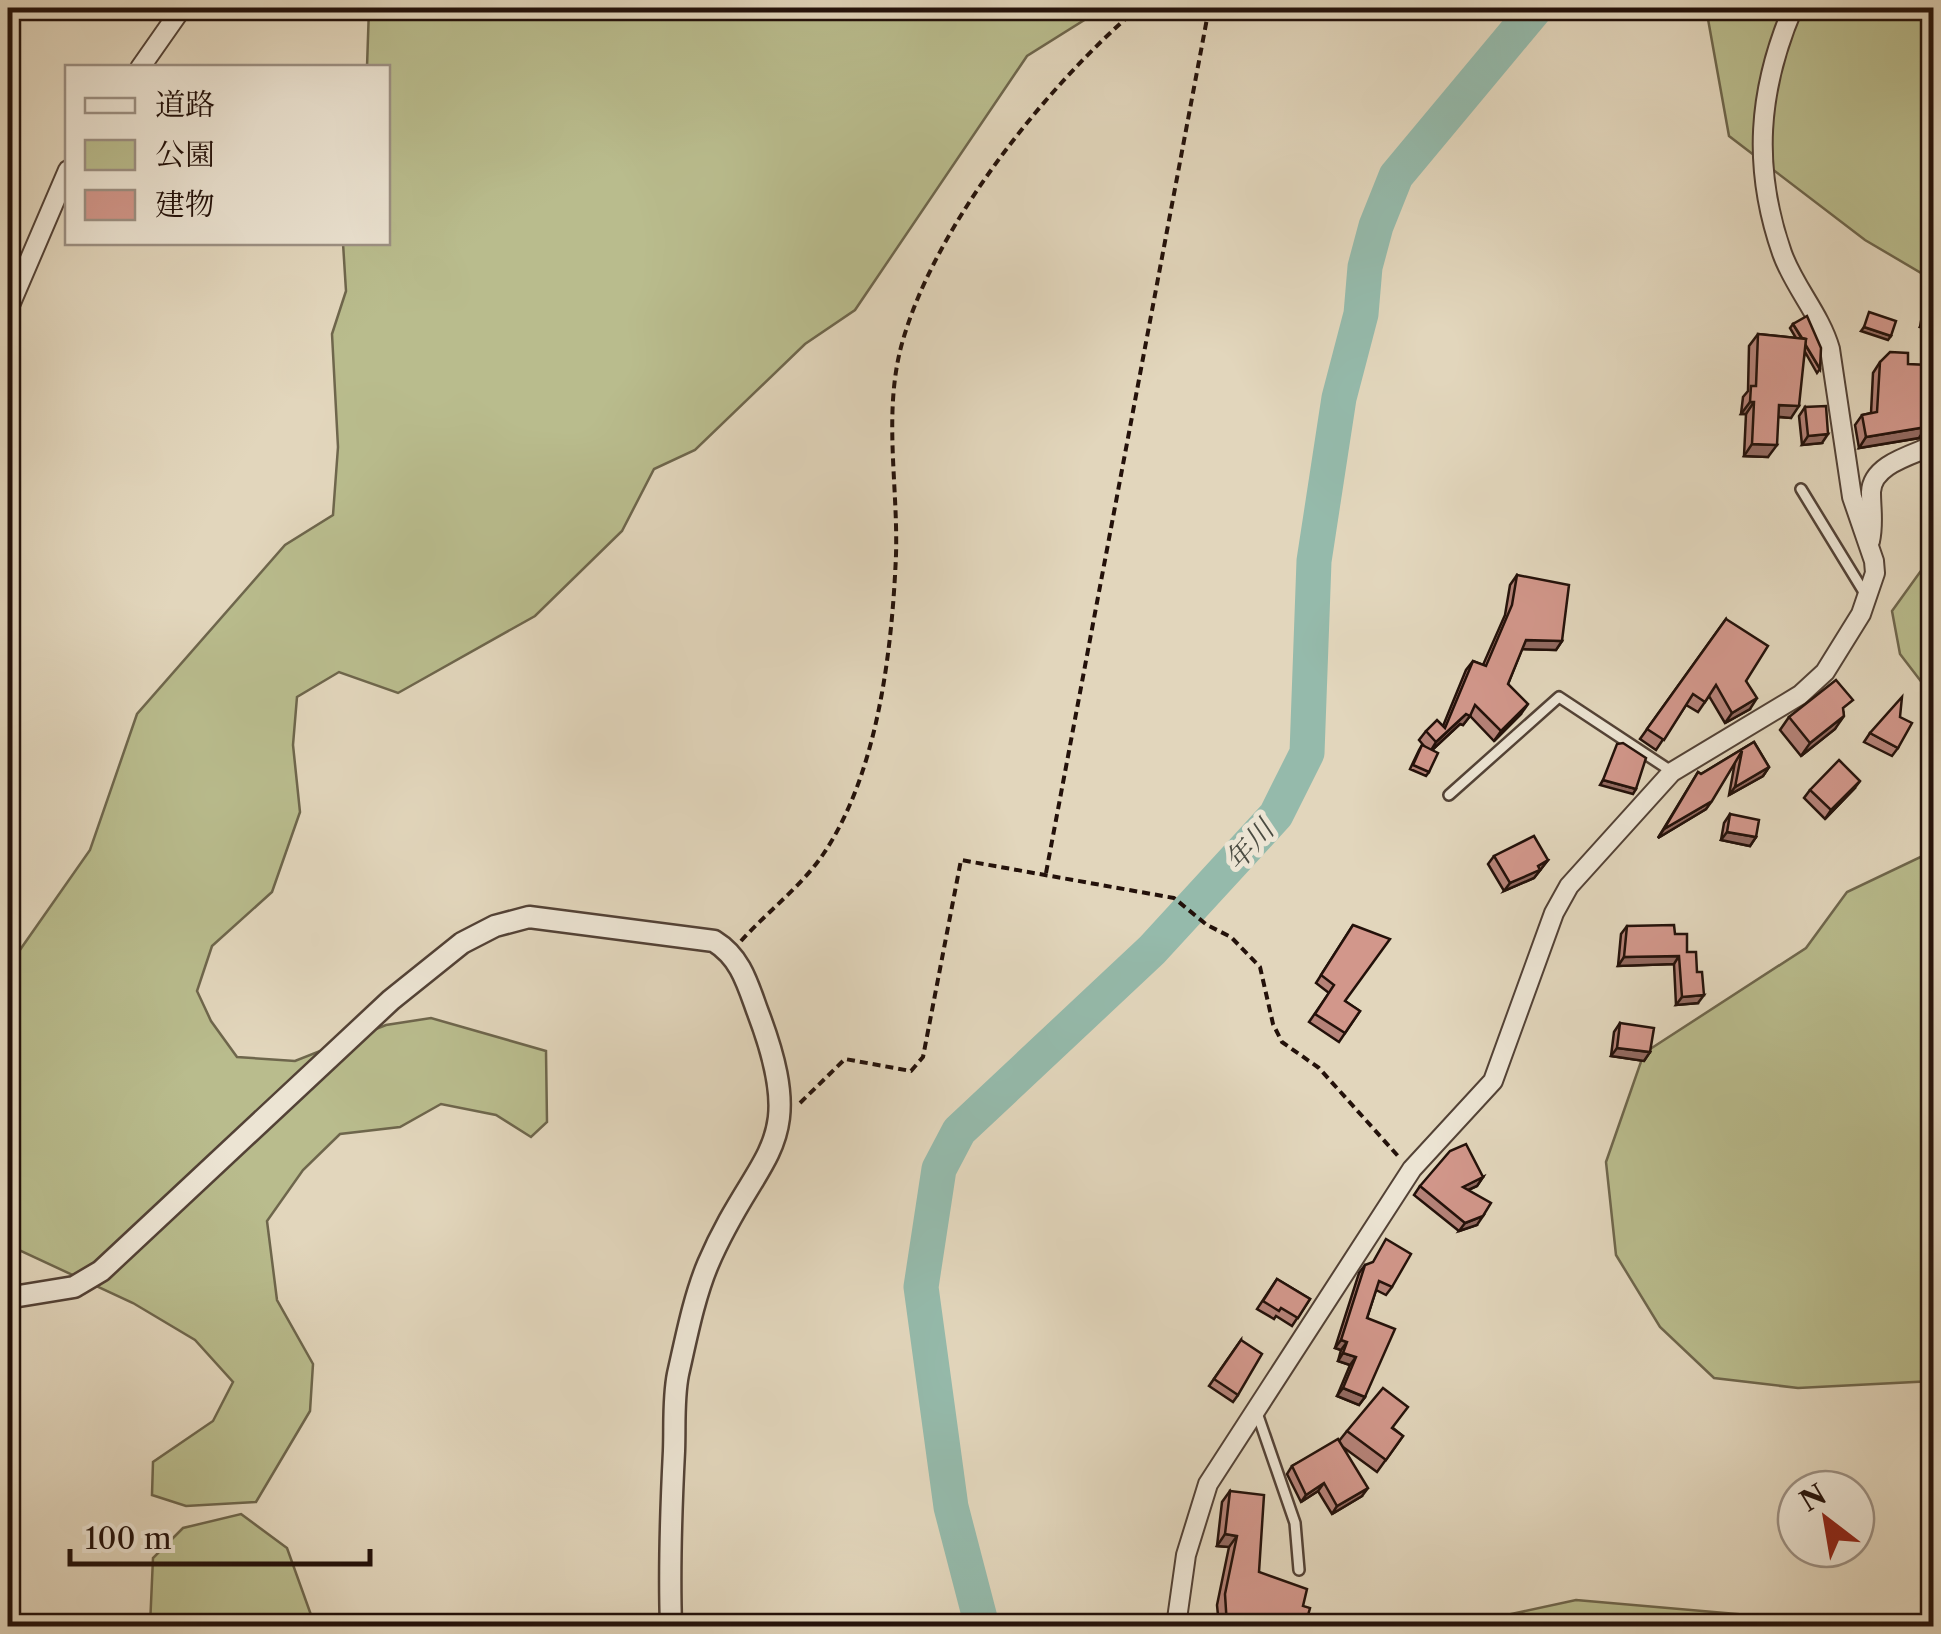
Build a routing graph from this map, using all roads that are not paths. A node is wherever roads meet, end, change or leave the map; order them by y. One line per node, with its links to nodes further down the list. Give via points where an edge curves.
1 (182, 8): 3 (street)
2 (1793, 8): 8 (street, via 1776,48 1760,121 1766,180 1782,255 1830,349 1852,497)
3 (142, 65)
4 (65, 177): 5 (street)
5 (8, 310)
6 (1934, 446): 8 (street, via 1878,475)
7 (1801, 489): 9 (lane)
8 (1870, 541): 9 (street, via 1875,574)
9 (1867, 598): 10 (street, via 1840,650 1800,695)
10 (1672, 772): 11 (lane, via 1559,698); 13 (street, via 1569,886 1493,1081 1412,1170)
11 (1449, 795)
12 (13, 1297): 15 (street, via 74,1287 101,1271 391,1000 462,943 495,926 561,918 714,941 732,952 774,1058 782,1098 769,1156 707,1264 677,1378)
13 (1255, 1408): 14 (lane, via 1295,1524); 16 (street, via 1201,1499)
14 (1299, 1570)
15 (671, 1626)
16 (1176, 1626)

